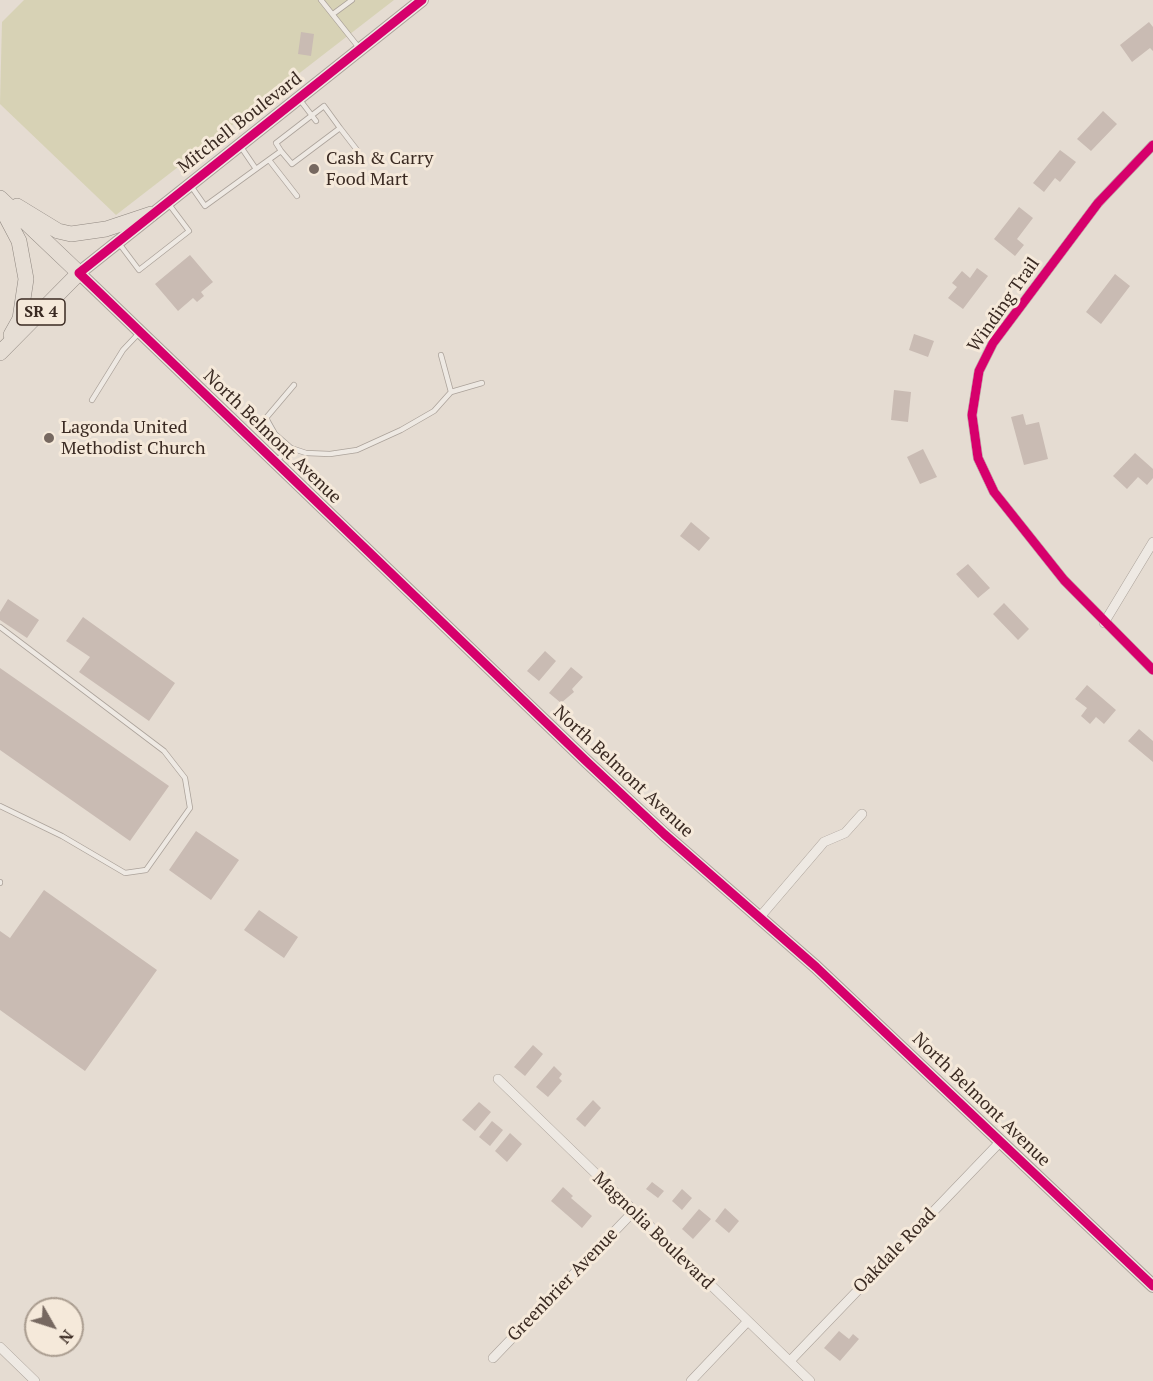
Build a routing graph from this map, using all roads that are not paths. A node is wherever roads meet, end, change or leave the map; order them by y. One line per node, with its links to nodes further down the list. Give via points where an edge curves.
1 (321, 0): 4 (lane)
2 (352, 0): 4 (lane)
3 (422, 0): 5 (street, Mitchell Boulevard)
4 (333, 14): 5 (lane)
5 (360, 50): 6 (street, Mitchell Boulevard)
6 (299, 98): 7 (lane); 14 (street, Mitchell Boulevard)
7 (312, 116): 8 (lane); 9 (lane, via 324,106); 10 (lane)
8 (316, 122)
9 (340, 128): 13 (lane); 16 (lane)
10 (294, 130): 12 (lane); 17 (lane, via 276,143)
11 (324, 131): 13 (lane)
12 (299, 136)
13 (328, 137): 17 (lane, via 308,148 292,164)
14 (238, 144): 19 (lane); 20 (street, Mitchell Boulevard)
15 (1153, 145): 38 (street, Winding Trail, via 1098,203 993,343 979,371 973,407 978,458 994,492)
16 (357, 150)
17 (281, 151): 18 (lane)
18 (269, 160): 19 (lane); 21 (lane)
19 (256, 169): 20 (lane, via 205,206)
20 (189, 184): 23 (street, Mitchell Boulevard)
21 (297, 196)
22 (0, 197): 25 (main road, via 58,231 71,234 98,231); 27 (main road, North Belmont Avenue)
23 (167, 201): 25 (street, Mitchell Boulevard); 26 (lane, via 189,231 139,270)
24 (0, 205): 29 (main road, SR 4, via 19,240 26,279 20,319)
25 (151, 214): 26 (street, Mitchell Boulevard)
26 (117, 241): 27 (street, Mitchell Boulevard)
27 (79, 273): 28 (street, North Belmont Avenue); 29 (main road, Mitchell Boulevard / SR 4)
28 (140, 332): 34 (lane, via 123,350); 36 (street, North Belmont Avenue)
29 (1, 352)
30 (441, 355): 33 (lane)
31 (482, 383): 33 (lane)
32 (294, 386): 35 (lane, via 266,418)
33 (451, 392): 35 (lane, via 434,411 357,450 306,453)
34 (92, 400)
35 (289, 447): 36 (lane)
36 (275, 463): 43 (street, North Belmont Avenue, via 609,782)
37 (1153, 542): 38 (street)
38 (1104, 623): 40 (street, Winding Trail)
39 (0, 627): 41 (lane, via 164,751 185,778 190,808 146,870 125,873)
40 (1153, 670)
41 (0, 806)
42 (862, 814): 43 (street, via 845,833 824,842)
43 (759, 918): 45 (street, North Belmont Avenue)
44 (498, 1079): 46 (street, Magnolia Boulevard)
45 (1001, 1140): 47 (street, North Belmont Avenue); 51 (street, Oakdale Road)
46 (633, 1212): 48 (street, Magnolia Boulevard); 50 (street, Greenbrier Avenue)
47 (1151, 1280)
48 (748, 1321): 51 (street, Magnolia Boulevard); 53 (street)
49 (0, 1347): 52 (street)
50 (493, 1358)
51 (790, 1361): 54 (street, Magnolia Boulevard)
52 (35, 1381)
53 (691, 1381)
54 (810, 1381)

